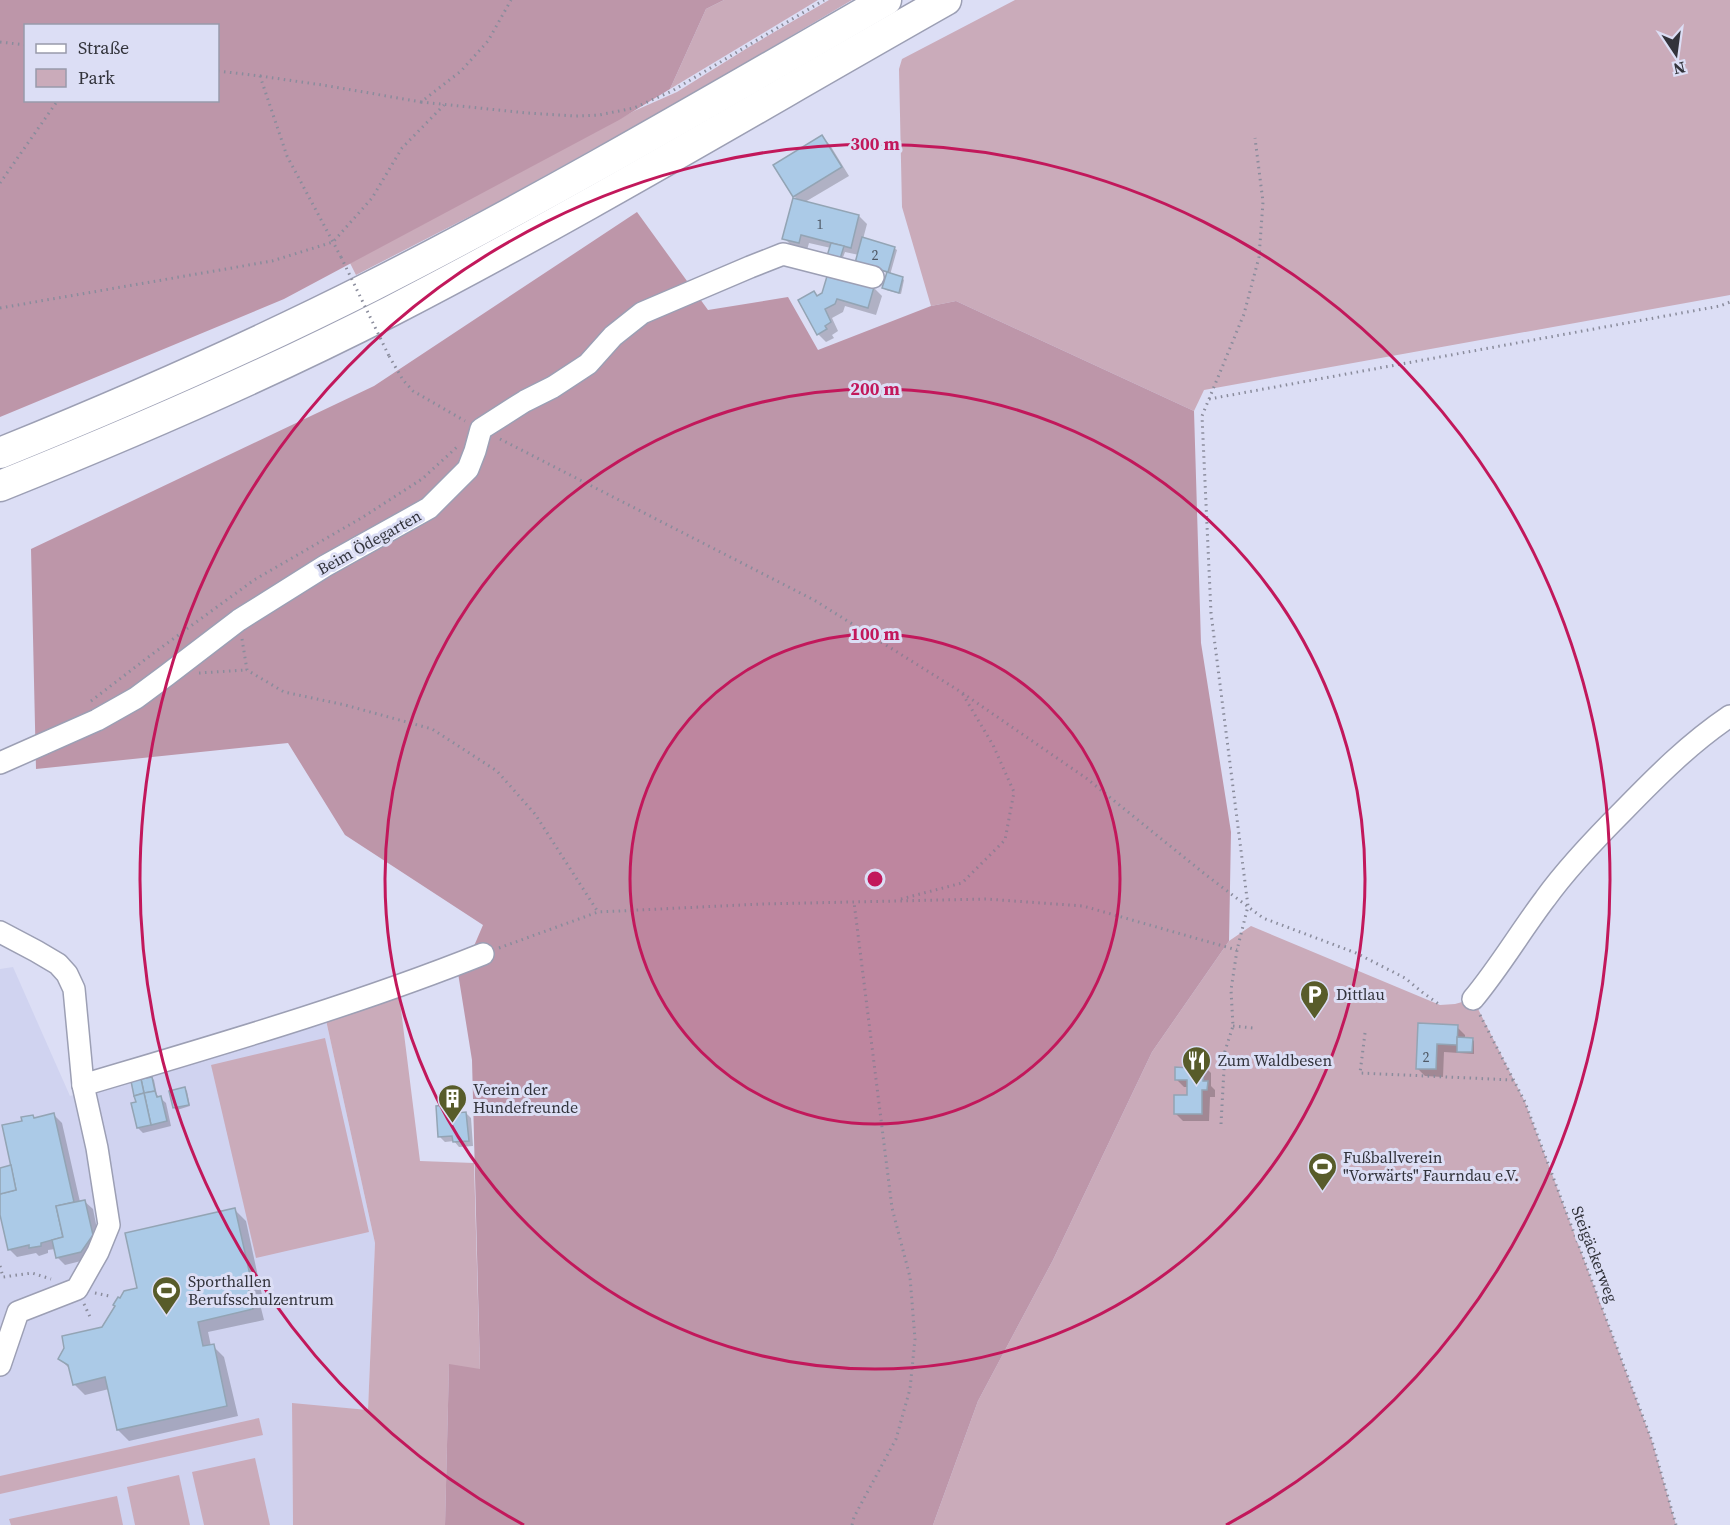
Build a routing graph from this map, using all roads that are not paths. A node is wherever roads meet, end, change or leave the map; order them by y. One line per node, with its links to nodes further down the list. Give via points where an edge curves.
1 (886, 0): 5 (highway, via 580,175 372,286 118,405)
2 (946, 0): 4 (highway, via 582,208 389,311)
3 (873, 277): 9 (lane, Beim Ödegarten, via 783,254 642,313 613,336 588,364 480,432 468,469 429,508 239,620 136,698)
4 (85, 452): 6 (highway); 7 (highway, via 31,492)
5 (0, 453)
6 (0, 486)
7 (0, 508)
8 (1730, 716): 12 (lane, via 1668,765 1601,833 1546,897)
9 (0, 764)
10 (0, 932): 13 (lane, via 58,964 67,974 74,989)
11 (483, 954): 13 (lane, via 324,1011)
12 (1473, 999)
13 (83, 1085): 14 (lane, via 109,1225 77,1288 18,1312)
14 (0, 1365)

